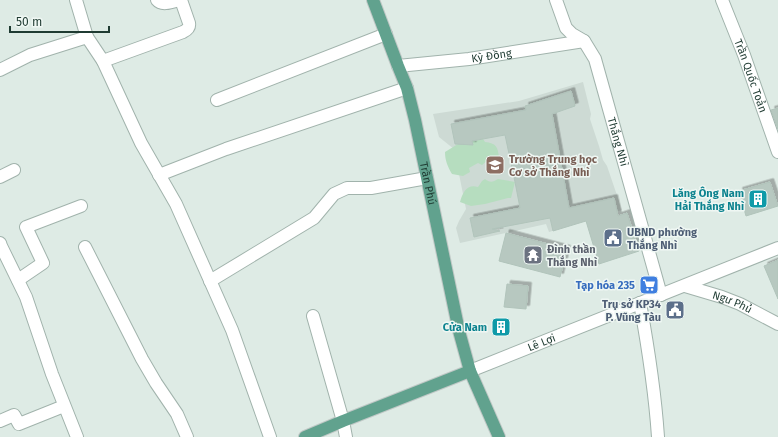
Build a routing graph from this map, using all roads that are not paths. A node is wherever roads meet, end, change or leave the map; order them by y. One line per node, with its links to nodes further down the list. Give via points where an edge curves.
1 (76, 0): 8 (street)
2 (157, 0): 3 (street, via 162,3)
3 (180, 0): 10 (street, via 190,26 187,30)
4 (373, 0): 7 (main road, Trần Phú)
5 (556, 0): 9 (street, Thắng Nhì, via 566,28)
6 (722, 0): 15 (street, Trần Quốc Toản)
7 (386, 34): 11 (main road, Trần Phú); 14 (street)
8 (87, 37): 10 (street); 12 (street, via 30,55)
9 (584, 41): 11 (street, Kỳ Đồng, via 469,59); 27 (street, Thắng Nhì, via 596,59)
10 (103, 61): 17 (street, via 141,143)
11 (398, 66): 13 (main road, Trần Phú)
12 (0, 70)
13 (407, 88): 17 (street, via 226,149); 19 (main road, Trần Phú)
14 (217, 100)
15 (778, 152)
16 (14, 170): 18 (street)
17 (159, 175): 25 (street, via 176,204)
18 (0, 177)
19 (427, 178): 25 (street, via 371,188 347,188 334,194 314,218); 31 (main road, Trần Phú, via 459,331)
20 (81, 206): 24 (street, via 26,227 43,264)
21 (0, 243): 24 (street)
22 (86, 247): 36 (street, via 142,359 177,414)
23 (778, 248): 26 (street, Lê Lợi)
24 (18, 280): 32 (street)
25 (210, 281): 37 (street, via 232,330)
26 (685, 286): 27 (street, Lê Lợi); 30 (street, Ngư Phủ, via 740,304)
27 (661, 295): 28 (street, Lê Lợi)
28 (640, 303): 31 (street, Lê Lợi); 41 (street, via 649,353)
29 (313, 316): 34 (street)
30 (778, 324)
31 (470, 371): 34 (main road, Lê Lợi); 40 (main road, Trần Phú)
32 (64, 406): 33 (street, via 19,424 14,415); 35 (street)
33 (0, 421)
34 (343, 421): 38 (main road, Lê Lợi); 39 (street)
35 (77, 437)
36 (187, 437)
37 (270, 437)
38 (306, 437)
39 (346, 437)
40 (499, 437)
41 (658, 437)

